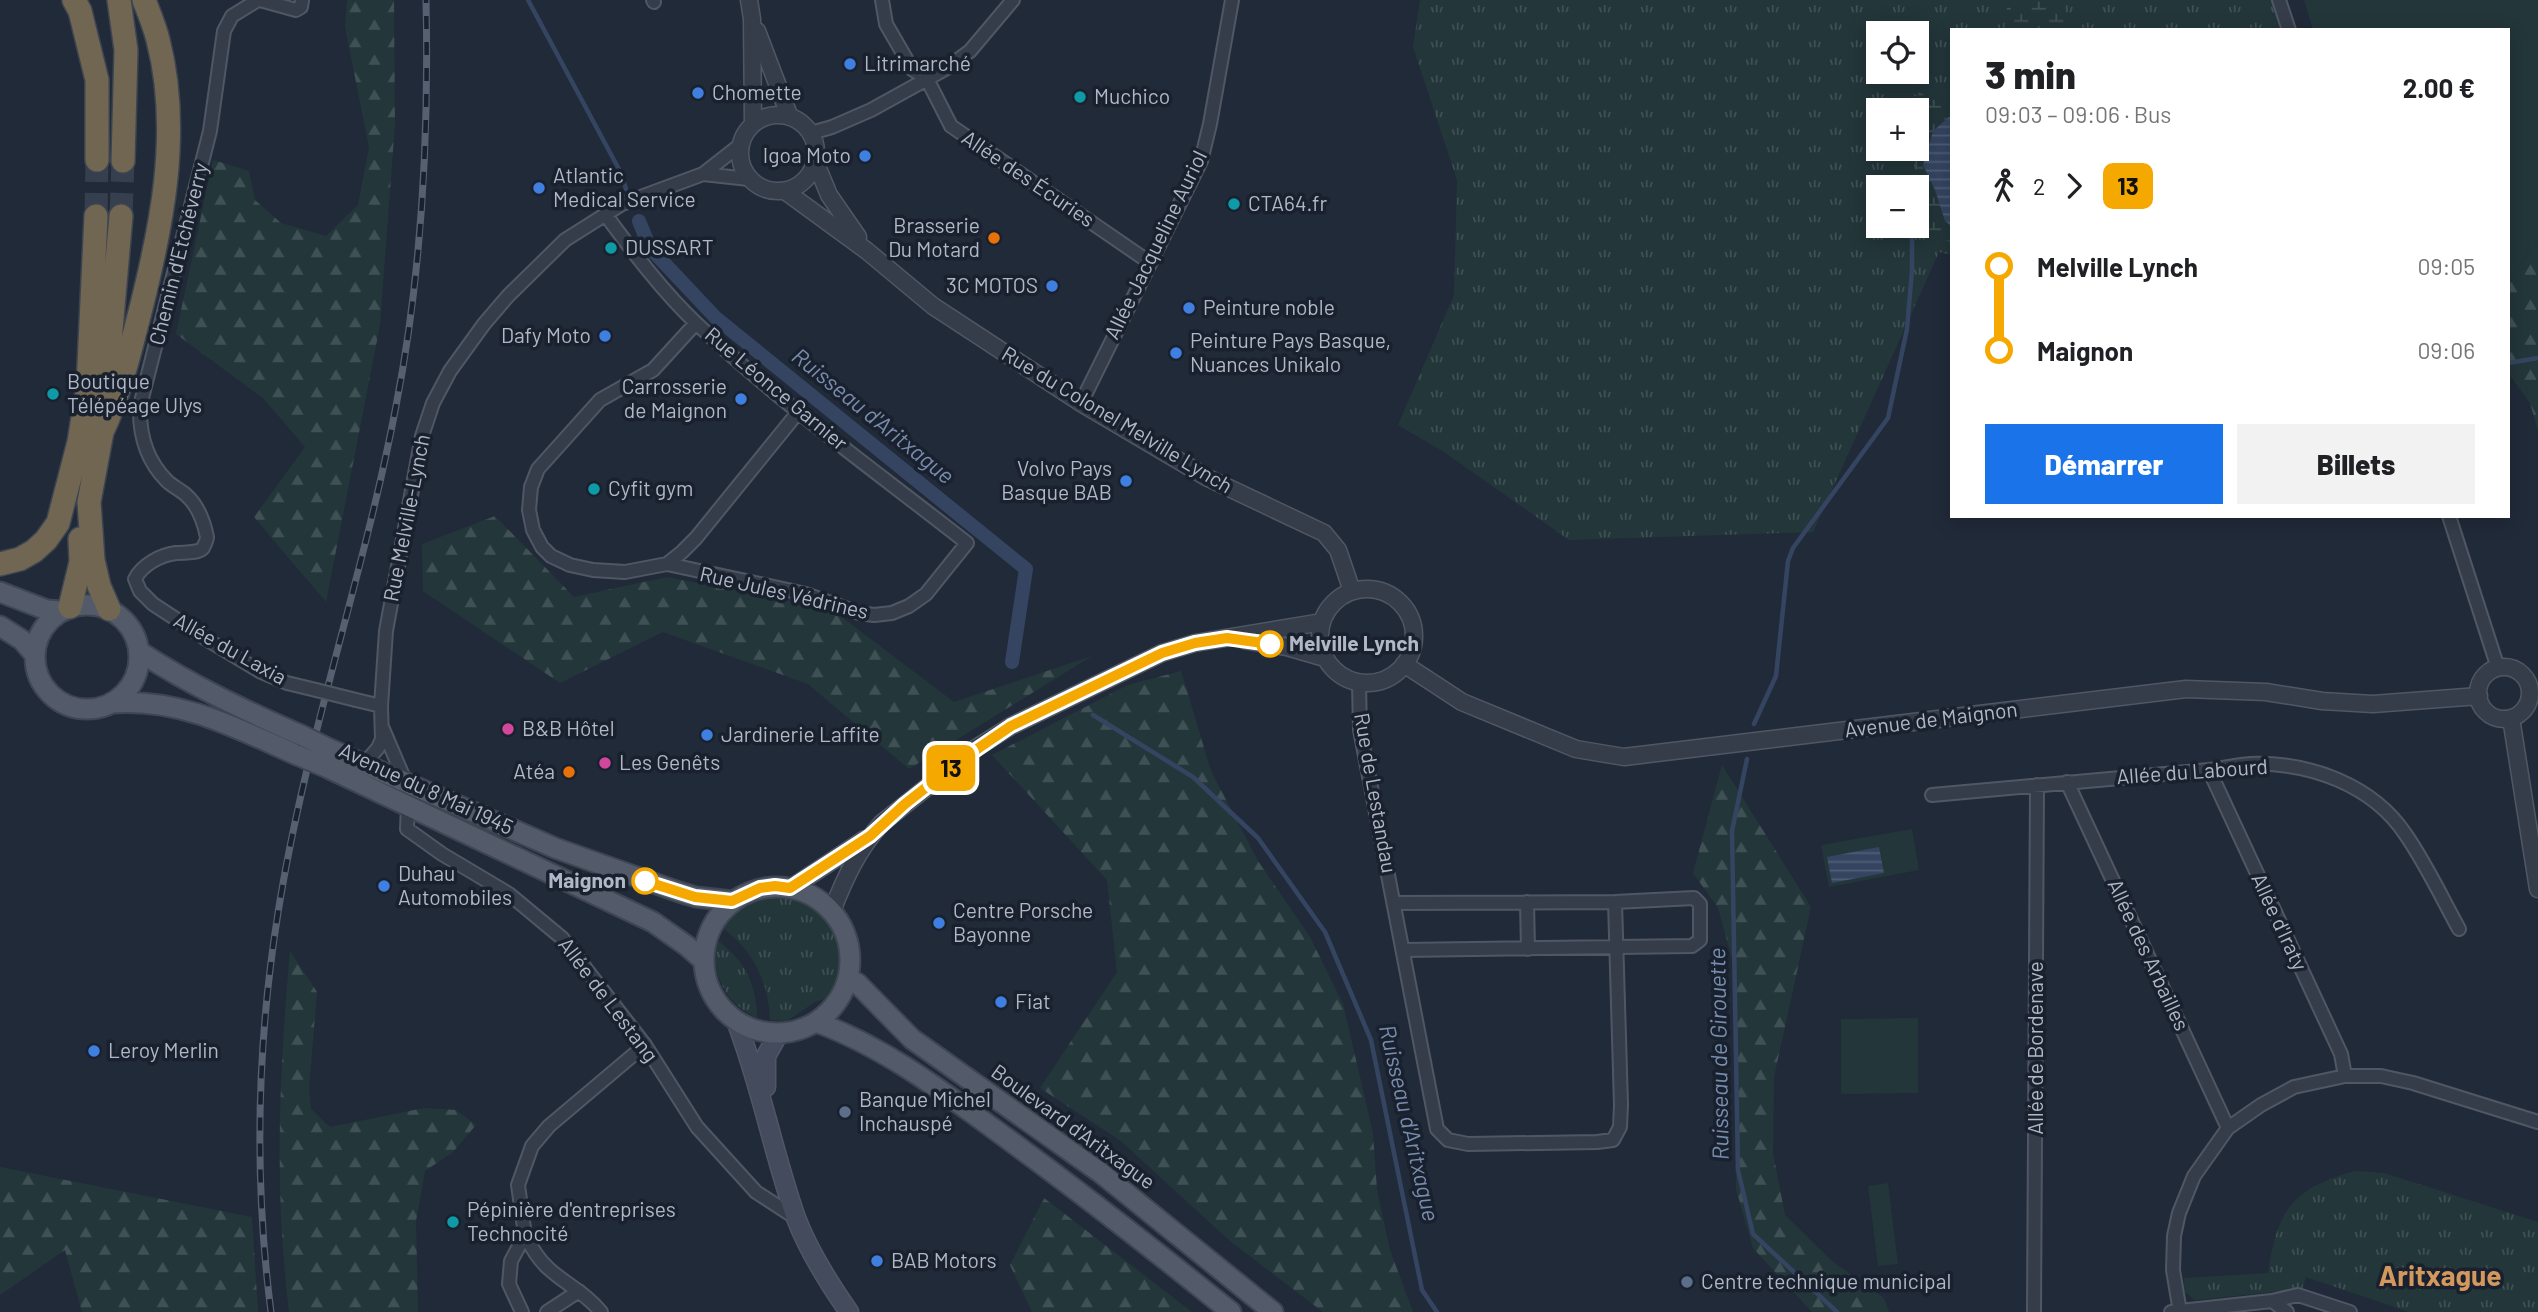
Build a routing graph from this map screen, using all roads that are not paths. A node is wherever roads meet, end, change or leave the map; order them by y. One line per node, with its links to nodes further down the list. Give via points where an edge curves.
1 (74, 0): 18 (highway, via 97,80)
2 (118, 0): 19 (highway, via 126,50)
3 (144, 0): 32 (highway, via 159,41 167,97 167,183 141,310 117,400)
4 (259, 0): 5 (street, Chemin d'Etchéverry, via 296,10); 38 (street, Chemin d'Etchéverry, via 232,16 224,31 210,131 140,406 142,442 155,467 195,504 207,537 196,552 171,553 140,569)
5 (302, 0)
6 (749, 0): 11 (street)
7 (882, 0): 13 (street, Allée des Écuries, via 886,24 912,69)
8 (1013, 0): 13 (street, via 970,51)
9 (1232, 0): 28 (street, Allée Jacqueline Auriol, via 1201,161)
10 (2279, 0): 12 (street)
11 (752, 19): 14 (street); 15 (street)
12 (2288, 28)
13 (928, 79): 16 (street, via 850,120); 28 (street, Allée des Écuries, via 951,126)
14 (789, 116): 15 (street, via 776,114); 16 (street)
15 (753, 122): 17 (street)
16 (811, 133): 20 (street)
17 (740, 145): 21 (street); 22 (street, via 742,169)
18 (97, 160)
19 (123, 161)
20 (815, 161): 23 (street, via 804,181); 27 (street, Rue du Colonel Melville Lynch, via 829,195)
21 (703, 174): 22 (street); 24 (street)
22 (750, 179): 23 (street, via 765,190)
23 (785, 191): 27 (street, Rue du Colonel Melville Lynch)
24 (605, 214): 29 (street, Rue Léonce Garnier); 55 (street, Rue Melville-Lynch, via 565,240 508,296 450,372 433,403 422,436 386,631)
25 (96, 216): 33 (highway, via 88,386)
26 (121, 216): 32 (highway)
27 (867, 251): 30 (street, Rue du Colonel Melville Lynch, via 933,306)
28 (1149, 262): 30 (street, Allée Jacqueline Auriol)
29 (696, 324): 31 (street, Rue Léonce Garnier); 37 (street, Rue Jules Védrines, via 653,370 600,400 538,469 528,510 542,547 570,565 625,572)
30 (1081, 403): 39 (street, Rue du Colonel Melville Lynch, via 1208,478 1324,533 1338,550)
31 (799, 411): 35 (street, Rue Léonce Garnier); 37 (street, via 696,538)
32 (102, 432): 42 (highway, via 89,502 90,537 99,586)
33 (79, 442): 36 (highway, via 58,523 34,551); 41 (highway, via 81,562)
34 (2450, 518): 50 (street)
35 (967, 543): 37 (street, Rue Jules Védrines, via 926,594 892,613 874,615 806,594)
36 (0, 564)
37 (667, 564)
38 (135, 579): 55 (street, Allée du Laxia, bridge, via 153,604 261,671 287,683)
39 (1352, 591): 43 (street, via 1333,602); 49 (street, via 1382,591 1406,610 1413,640)
40 (0, 592): 41 (main road, via 47,610)
41 (66, 609): 42 (main road, via 96,605); 47 (main road, via 43,629)
42 (109, 609): 46 (main road, via 130,627)
43 (1322, 622): 45 (street); 48 (street)
44 (0, 626): 47 (main road)
45 (1227, 638): 48 (street); 67 (street, via 1162,653 1011,726 967,755)
46 (139, 652): 54 (main road, via 136,676); 58 (main road, Avenue du 8 Mai 1945)
47 (35, 655): 54 (main road, via 44,687 66,705 83,709)
48 (1325, 658): 52 (street, via 1340,674)
49 (1404, 664): 52 (street, via 1384,680); 53 (street, Avenue de Maignon, via 1475,708 1576,749 1624,757 2186,690 2266,692 2373,704)
50 (2498, 668): 51 (street, via 2519,672); 53 (street, via 2485,676)
51 (2533, 682): 56 (street, via 2524,711)
52 (1359, 683): 74 (street, Rue de Lestandau, via 1360,730)
53 (2479, 696): 56 (street, via 2486,711)
54 (113, 703): 58 (main road, Avenue du 8 Mai 1945, via 142,702 204,714)
55 (380, 706): 57 (street, Rue Melville-Lynch)
56 (2511, 718): 68 (street)
57 (383, 728): 60 (street, via 378,748); 63 (street, Rue Melville-Lynch)
58 (300, 746): 59 (main road, Avenue du 8 Mai 1945, bridge)
59 (330, 759): 60 (main road, Avenue du 8 Mai 1945); 66 (main road, Avenue du 8 Mai 1945)
60 (364, 764): 63 (main road, Avenue du 8 Mai 1945)
61 (2209, 770): 62 (street, Allée du Labourd); 76 (street, Allée du Labourd, via 2250,764 2300,768 2326,774 2364,793 2388,812 2406,835); 86 (street, Allée d'Iraty, via 2341,1055)
62 (2067, 782): 64 (street, Allée du Labourd); 88 (street, Allée des Arbailles)
63 (406, 784): 71 (main road, Avenue du 8 Mai 1945, via 612,869 695,897)
64 (2037, 785): 65 (street, Allée du Labourd); 100 (street, Allée de Bordenave)
65 (1932, 795)
66 (408, 805): 80 (main road, Avenue du 8 Mai 1945, via 653,922); 85 (street, Allée de Lestang, via 407,829 509,894 562,938)
67 (870, 836): 69 (street); 75 (street, via 852,862)
68 (2535, 846): 70 (street)
69 (790, 888): 71 (main road, via 760,888); 75 (main road, via 806,892)
70 (2538, 889)
71 (732, 901): 80 (main road, via 707,938)
72 (1527, 902): 73 (street, Rue de Lestandau); 74 (street, Rue de Lestandau); 78 (street)
73 (1615, 902): 77 (street, Rue de Lestandau); 77 (street, Rue de Lestandau, via 1694,898 1700,904 1700,940 1692,946)
74 (1394, 903): 79 (street, Rue de Lestandau)
75 (832, 911): 81 (main road, via 849,947)
76 (2459, 929)
77 (1617, 947): 78 (street, Rue de Lestandau); 79 (street, Rue de Lestandau, via 1620,1127 1613,1140 1468,1144 1448,1140 1437,1129)
78 (1528, 949): 79 (street, Rue de Lestandau)
79 (1403, 950)
80 (703, 960): 82 (main road, via 707,984 719,1005)
81 (848, 978): 83 (main road, via 841,995); 99 (main road, Boulevard d'Aritxague, via 912,1040 1101,1173)
82 (736, 1021): 84 (main road); 89 (main road)
83 (816, 1022): 84 (main road); 98 (main road, via 875,1048 937,1087 1089,1198)
84 (779, 1033): 89 (main road, via 766,1056 764,1076)
85 (645, 1045): 90 (street, Allée de Lestang, via 704,1135 755,1192); 91 (street, via 549,1126 532,1146 518,1185)
86 (2345, 1076): 87 (street, via 2381,1076 2413,1083); 88 (street, via 2294,1087)
87 (2538, 1122)
88 (2228, 1128): 101 (street, via 2194,1176 2179,1213 2173,1269)
89 (777, 1156): 90 (main road)
90 (797, 1219): 97 (main road, via 825,1277)
91 (525, 1235): 92 (street, via 548,1269); 94 (street, via 511,1261 509,1284)
92 (579, 1290): 95 (street); 96 (street)
93 (2272, 1301): 101 (street); 102 (street); 103 (street, via 2298,1295)
94 (522, 1312)
95 (547, 1312)
96 (600, 1312)
97 (849, 1312)
98 (1231, 1312)
99 (1273, 1312)
100 (2034, 1312)
101 (2177, 1312)
102 (2287, 1312)
103 (2350, 1312)

